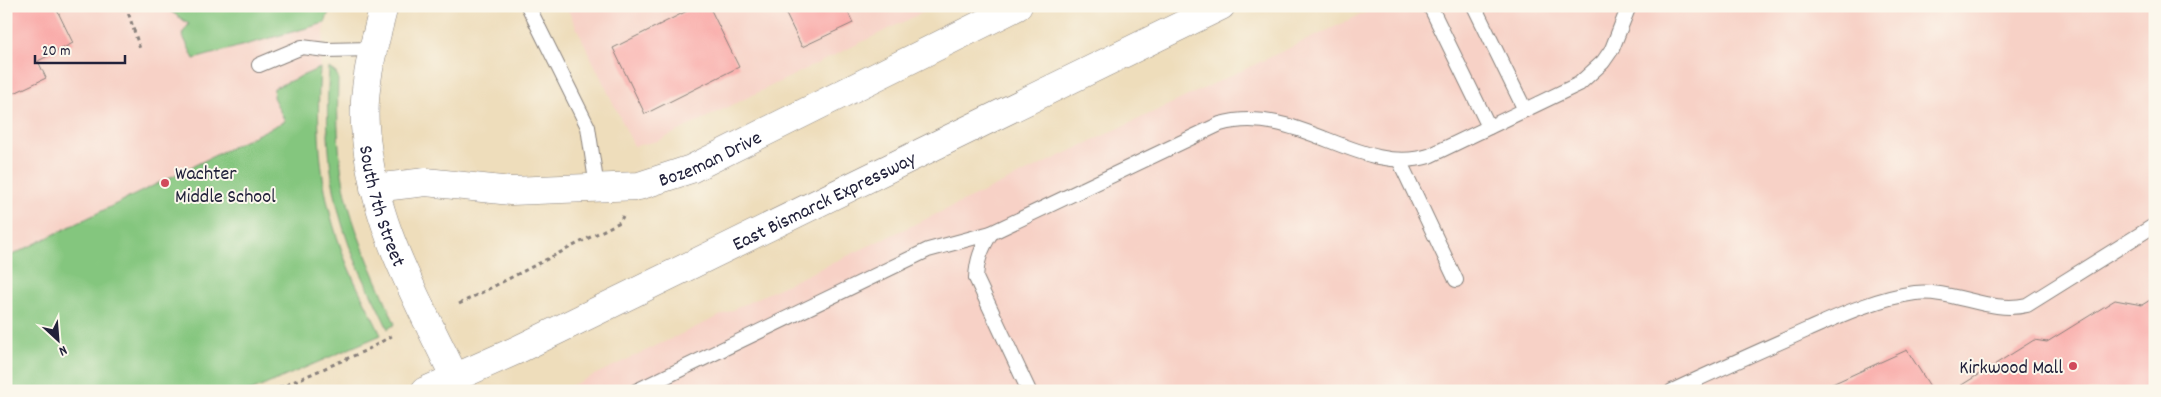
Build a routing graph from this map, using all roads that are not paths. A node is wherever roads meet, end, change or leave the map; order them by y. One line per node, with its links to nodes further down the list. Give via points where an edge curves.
1 (384, 6): 8 (street, South 7th Street)
2 (528, 6): 14 (lane, via 588,127)
3 (1018, 6): 14 (street, Bozeman Drive, via 691,169 639,186)
4 (1221, 6): 18 (street, East Bismarck Expressway, via 570,324)
5 (1430, 6): 11 (lane)
6 (1474, 6): 10 (lane)
7 (1629, 6): 10 (lane, via 1612,49 1592,74 1579,84)
8 (372, 49): 9 (lane, via 302,47); 13 (street, South 7th Street, via 365,125)
9 (259, 65)
10 (1525, 110): 11 (lane)
11 (1489, 127): 12 (lane, via 1429,156)
12 (1399, 160): 16 (lane, via 1270,120 1237,119 1204,130); 17 (lane)
13 (374, 188): 14 (street, Bozeman Drive, via 426,182 512,191); 18 (street, South 7th Street, via 401,270)
14 (597, 188)
15 (2155, 225): 22 (lane, via 2027,305 2016,308 1938,293 1899,296 1834,318)
16 (991, 234): 20 (lane, via 928,250); 21 (lane, via 981,248 976,278)
17 (1456, 280)
18 (458, 384): 19 (street, East Bismarck Expressway)
19 (425, 391)
20 (636, 391)
21 (1029, 391)
22 (1672, 391)

